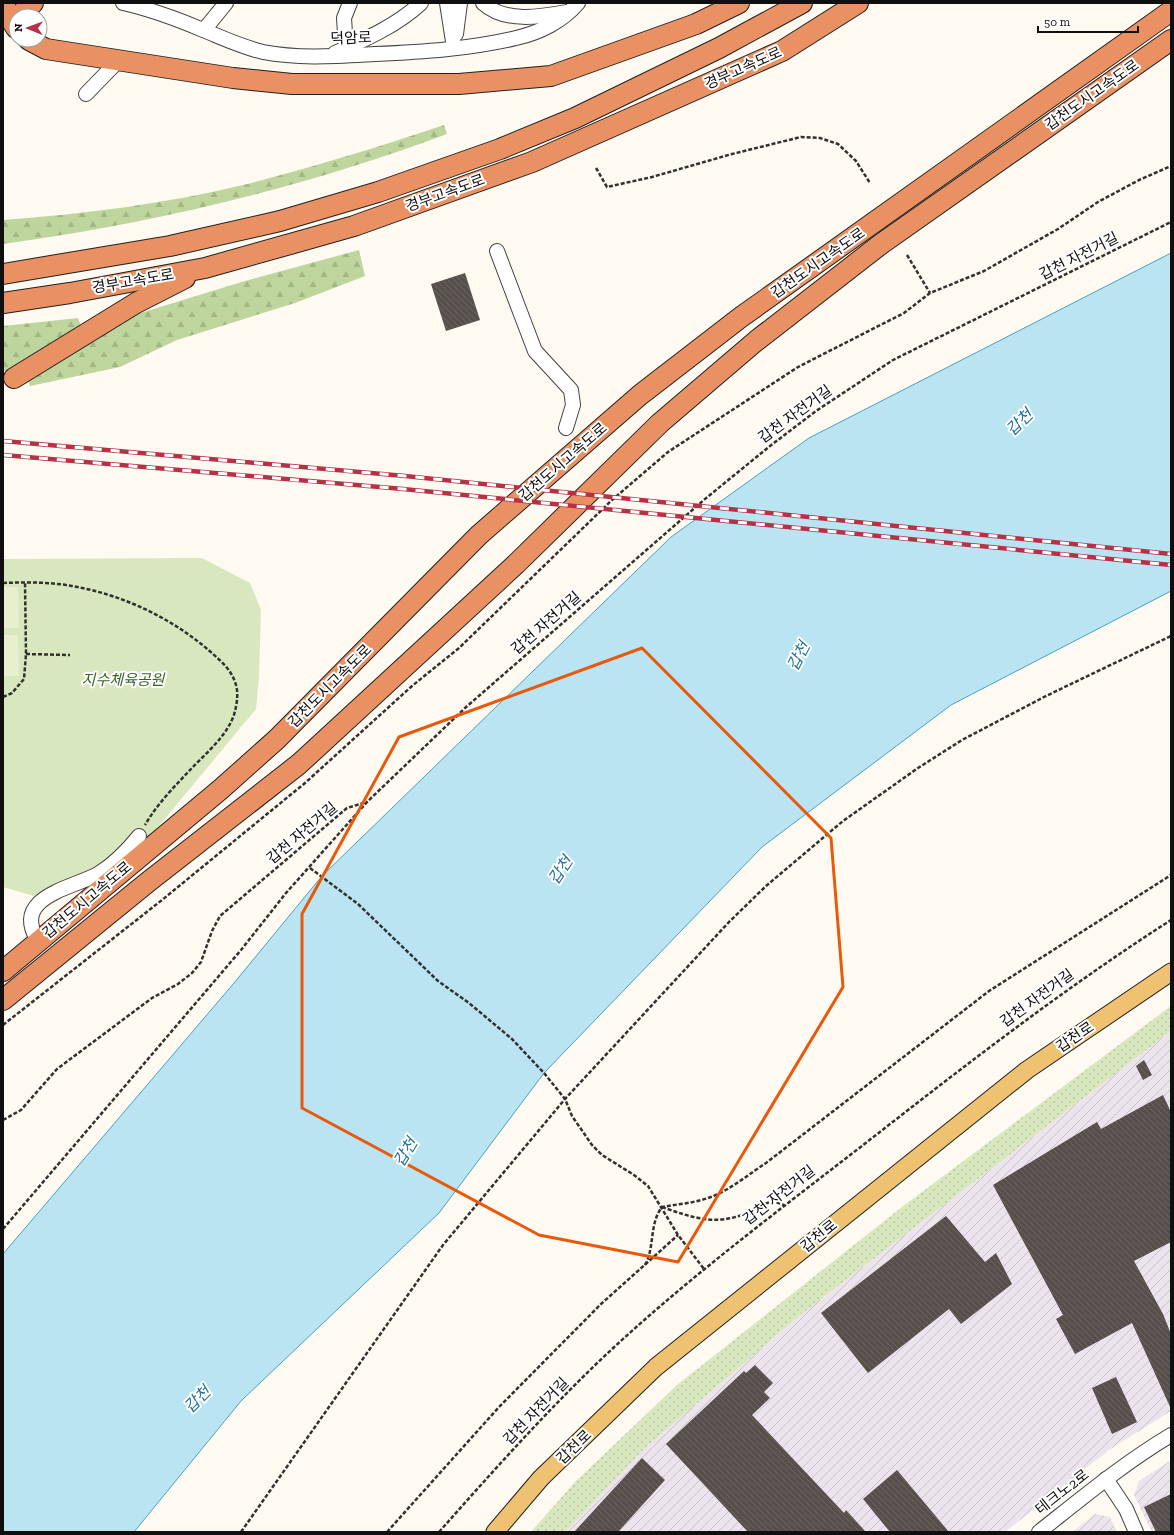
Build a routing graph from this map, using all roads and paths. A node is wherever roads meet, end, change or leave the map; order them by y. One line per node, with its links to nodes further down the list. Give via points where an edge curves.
1 (4, 3): 14 (highway)
2 (123, 3): 15 (street, 덕암로)
3 (226, 3): 15 (street)
4 (350, 3): 18 (street, via 344,18)
5 (421, 3): 18 (street, via 405,18)
6 (447, 3): 19 (street)
7 (460, 3): 19 (street)
8 (482, 3): 12 (street, via 508,16 549,15)
9 (739, 3): 21 (highway, via 696,24 551,76 459,84 292,84 233,78)
10 (802, 3): 30 (highway, 경부고속도로, via 720,48 575,118 500,149 378,192 280,221 177,244)
11 (858, 3): 29 (highway, 경부고속도로, via 782,51 532,162 354,226)
12 (575, 7): 19 (street, 덕암로, via 547,28 517,38)
13 (1171, 11): 46 (highway, 갑천도시고속도로, via 741,317 640,395 479,535 271,744 221,789)
14 (8, 16)
15 (204, 30): 20 (street, 덕암로, via 238,45 263,52 294,56)
16 (1171, 40): 49 (highway, 갑천도시고속도로, via 881,244 756,341 660,423 516,564 300,764 148,882)
17 (44, 48): 21 (highway)
18 (346, 48): 20 (street)
19 (454, 48): 20 (street, 덕암로)
20 (328, 56)
21 (119, 60): 22 (street)
22 (86, 94)
23 (1171, 166): 31 (path, via 1098,202 984,272)
24 (596, 168): 25 (path, via 606,187 770,144 801,137 820,138 838,144 856,161)
25 (870, 183)
26 (1171, 222): 41 (path, 갑천 자전거길, via 893,360 816,411 770,446 559,626 465,708)
27 (497, 251): 34 (street, via 535,352 570,390 573,405)
28 (907, 255): 31 (path)
29 (205, 268): 32 (highway, 경부고속도로); 33 (highway, via 136,303)
30 (3, 274)
31 (930, 293): 50 (path, via 904,313 798,367 668,452 612,500 459,648 412,686 305,783)
32 (3, 303)
33 (14, 378)
34 (566, 428)
35 (3, 582): 36 (path)
36 (25, 582): 38 (path); 42 (path, via 73,586 111,596 147,610 169,621 203,646 226,666 235,682 238,695 230,726 152,813)
37 (1171, 636): 51 (path, via 962,740 842,821 766,886 729,922)
38 (26, 654): 39 (path); 40 (path, via 24,679 12,693)
39 (70, 655)
40 (3, 697)
41 (367, 802): 43 (path); 52 (path, 갑천 자전거길, via 347,808 220,916 200,962 192,973 152,998 57,1069 21,1110)
42 (139, 836): 46 (street, via 128,851 102,871 52,893 38,904 30,922 31,930)
43 (310, 868): 51 (path, via 358,904 438,981 512,1039); 55 (path)
44 (1171, 875): 54 (path, via 989,991 766,1163 711,1197)
45 (1171, 920): 53 (path, 갑천 자전거길, via 1101,965 1010,1031)
46 (38, 941): 47 (highway, 갑천도시고속도로)
47 (3, 971)
48 (1171, 972): 64 (main road, 갑천로, via 1027,1070 656,1367 541,1478)
49 (3, 1000)
50 (3, 1025)
51 (565, 1098): 54 (path, via 578,1126 592,1145 602,1155 648,1186); 61 (path, via 443,1245)
52 (3, 1120)
53 (784, 1204): 54 (path, via 773,1201 744,1214 717,1221 689,1216); 58 (path, 갑천 자전거길)
54 (662, 1207): 56 (path); 57 (path, via 654,1223 649,1258)
55 (3, 1228)
56 (678, 1235): 57 (path); 58 (path)
57 (645, 1265): 62 (path, via 601,1304 499,1407)
58 (704, 1269): 63 (path, 갑천 자전거길, via 609,1352 486,1478)
59 (1171, 1435): 60 (street, 테크노2로, via 1142,1452)
60 (1106, 1479): 65 (street, 테크노2로); 66 (street, 테크노2로, via 1126,1509)
61 (241, 1532)
62 (387, 1532)
63 (439, 1532)
64 (495, 1532)
65 (1039, 1532)
66 (1136, 1532)

